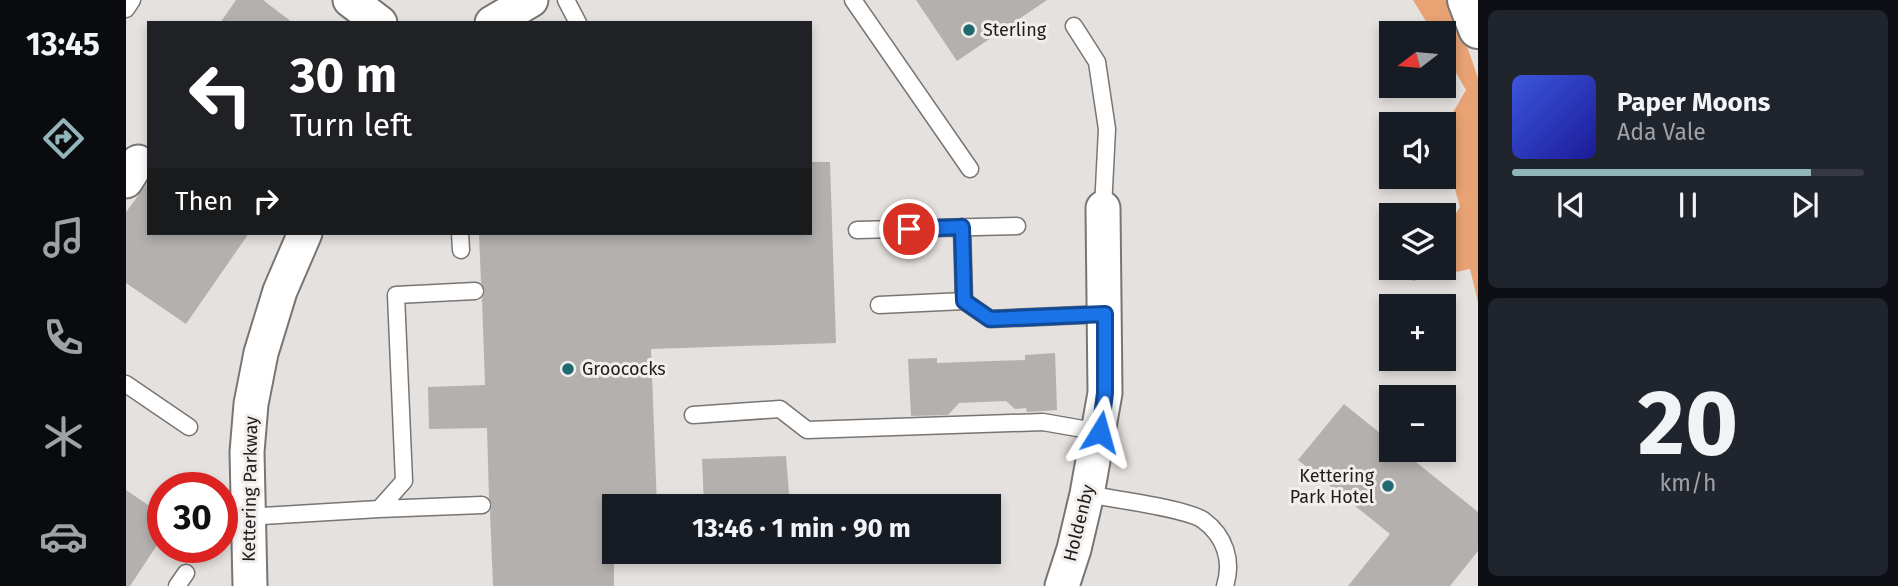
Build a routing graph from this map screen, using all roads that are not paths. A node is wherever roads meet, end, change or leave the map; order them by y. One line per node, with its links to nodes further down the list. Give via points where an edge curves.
1 (132, 0): 7 (lane)
2 (350, 0): 8 (street)
3 (531, 0): 9 (street)
4 (566, 0): 10 (lane)
5 (853, 0): 13 (lane)
6 (1467, 0): 12 (highway)
7 (126, 9)
8 (377, 21)
9 (495, 21)
10 (577, 21)
11 (1074, 26): 14 (lane, via 1097,62 1107,129)
12 (1478, 29)
13 (970, 169)
14 (1103, 208): 24 (street, Holdenby)
15 (1017, 226): 16 (lane)
16 (962, 227): 17 (lane); 22 (lane)
17 (857, 230)
18 (303, 235): 32 (street, Kettering Parkway, via 261,353 251,404)
19 (460, 235): 20 (lane)
20 (461, 250)
21 (475, 290): 31 (lane, via 396,295 404,481)
22 (964, 301): 23 (lane); 24 (lane, via 990,319)
23 (879, 304)
24 (1105, 314): 28 (street, Holdenby)
25 (126, 384): 27 (lane)
26 (693, 415): 28 (lane, via 780,409 807,430 1043,422)
27 (189, 427)
28 (1100, 432): 29 (street, Holdenby)
29 (1087, 494): 34 (street, Holdenby); 35 (lane, via 1200,519 1217,532 1228,556)
30 (482, 505): 31 (lane)
31 (379, 509): 32 (lane)
32 (247, 517): 33 (street, Kettering Parkway)
33 (250, 586)
34 (1062, 586)
35 (1225, 586)

